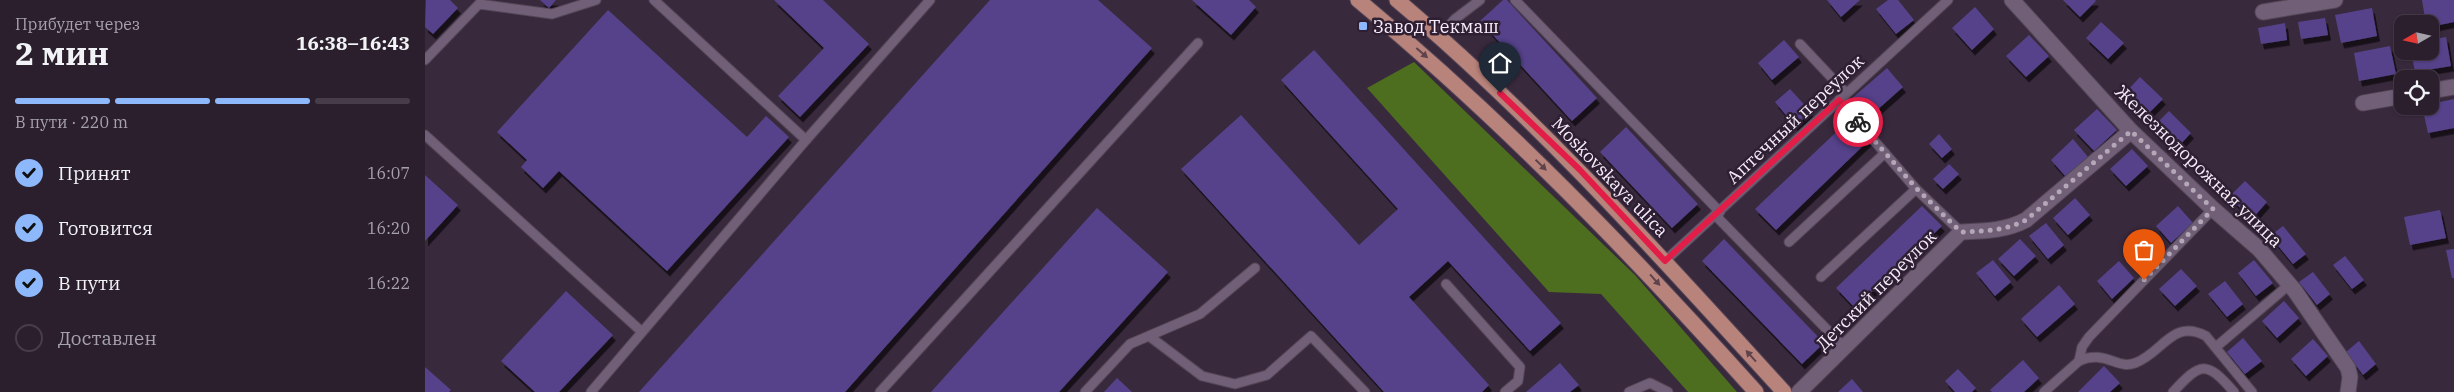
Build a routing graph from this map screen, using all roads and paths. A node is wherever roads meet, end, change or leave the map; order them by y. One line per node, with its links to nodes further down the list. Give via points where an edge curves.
1 (596, 0): 16 (lane, via 552,14 479,4)
2 (649, 0): 3 (lane)
3 (653, 0): 24 (lane)
4 (931, 0): 24 (lane)
5 (1358, 0): 48 (main road, one-way to 48, via 1424,54 1562,185 1651,275)
6 (1397, 0): 13 (main road, Moskovskaya ulica)
7 (1480, 0): 13 (lane, via 1455,19)
8 (1515, 0): 28 (lane)
9 (1948, 0): 19 (lane, Аптечный переулок)
10 (2012, 0): 22 (street, Железнодорожная улица)
11 (2335, 0): 12 (street)
12 (2263, 12)
13 (1440, 36): 31 (main road, Moskovskaya ulica, via 1579,169)
14 (1197, 43): 43 (lane)
15 (1800, 44): 19 (lane)
16 (425, 60)
17 (2454, 87): 18 (street)
18 (2439, 90)
19 (1842, 96): 25 (lane); 28 (lane, Аптечный переулок)
20 (2394, 98): 21 (street)
21 (2363, 103)
22 (2131, 131): 27 (street, Железнодорожная улица); 29 (street, Детский переулок, via 2026,220 2014,227)
23 (425, 135): 36 (lane)
24 (806, 140): 36 (lane)
25 (1885, 153): 26 (lane); 30 (lane)
26 (1917, 189): 29 (lane); 33 (lane)
27 (2213, 209): 35 (street, Железнодорожная улица, via 2259,249); 40 (lane, via 2089,337 2082,347)
28 (1718, 214): 31 (lane, Аптечный переулок); 38 (lane)
29 (1961, 232): 38 (street, Детский переулок)
30 (1789, 242)
31 (1665, 261): 49 (main road, Moskovskaya ulica, one-way to 31)
32 (1255, 268): 37 (lane, via 1200,314)
33 (1821, 277)
34 (1446, 284): 46 (lane, via 1520,368 1518,381)
35 (2290, 284): 39 (lane); 55 (street, Железнодорожная улица, via 2348,368)
36 (642, 332): 42 (lane)
37 (1149, 336): 44 (lane, via 1131,344); 45 (lane, via 1202,376 1235,384 1267,375 1311,336)
38 (1845, 347): 50 (street, Детский переулок)
39 (2216, 347): 40 (lane, via 2206,336 2187,330 2173,335 2147,358 2132,365 2101,356 2089,356); 54 (lane)
40 (2079, 362): 51 (lane)
41 (1667, 390): 47 (lane, via 1650,383)
42 (591, 392)
43 (880, 392)
44 (1085, 392)
45 (1365, 392)
46 (1505, 392)
47 (1629, 392)
48 (1756, 392)
49 (1784, 392)
50 (1799, 392)
51 (2045, 392)
52 (2173, 392): 53 (lane, via 2193,371 2206,369 2218,373)
53 (2234, 392)
54 (2252, 392)
55 (2348, 392)

